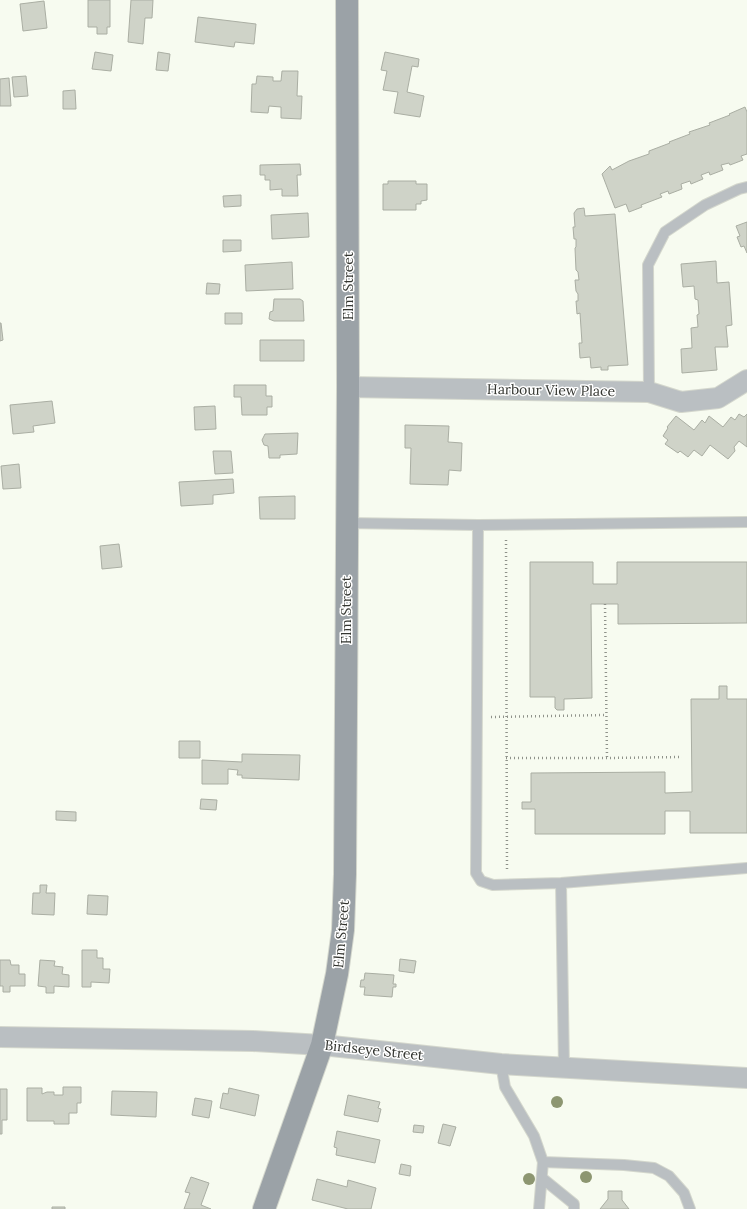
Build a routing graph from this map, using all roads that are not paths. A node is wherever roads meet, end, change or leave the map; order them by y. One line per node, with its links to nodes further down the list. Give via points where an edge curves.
1 (343, 1): 4 (street, Elm Street)
2 (747, 187): 5 (lane, via 705,205 665,232 648,265)
3 (747, 380): 5 (street, Harbour View Place, via 718,398 681,402)
4 (348, 387): 5 (street, Harbour View Place); 7 (street, Elm Street)
5 (649, 392)
6 (747, 522): 8 (lane)
7 (346, 523): 8 (lane); 12 (street, Elm Street, via 343,930 337,974)
8 (478, 525): 10 (lane, via 476,872 481,881 493,885)
9 (747, 868): 10 (lane)
10 (561, 883): 14 (lane)
11 (0, 1037): 12 (street, Birdseye Street)
12 (322, 1044): 13 (street, Birdseye Street); 18 (street, Elm Street)
13 (501, 1064): 14 (street, Birdseye Street); 16 (lane, via 505,1087 534,1136)
14 (564, 1067): 15 (street, Birdseye Street)
15 (747, 1078)
16 (543, 1162): 17 (lane); 21 (lane, via 654,1168 669,1176 684,1193)
17 (542, 1178): 19 (lane); 20 (lane, via 574,1204)
18 (264, 1209)
19 (539, 1209)
20 (574, 1209)
21 (690, 1209)

